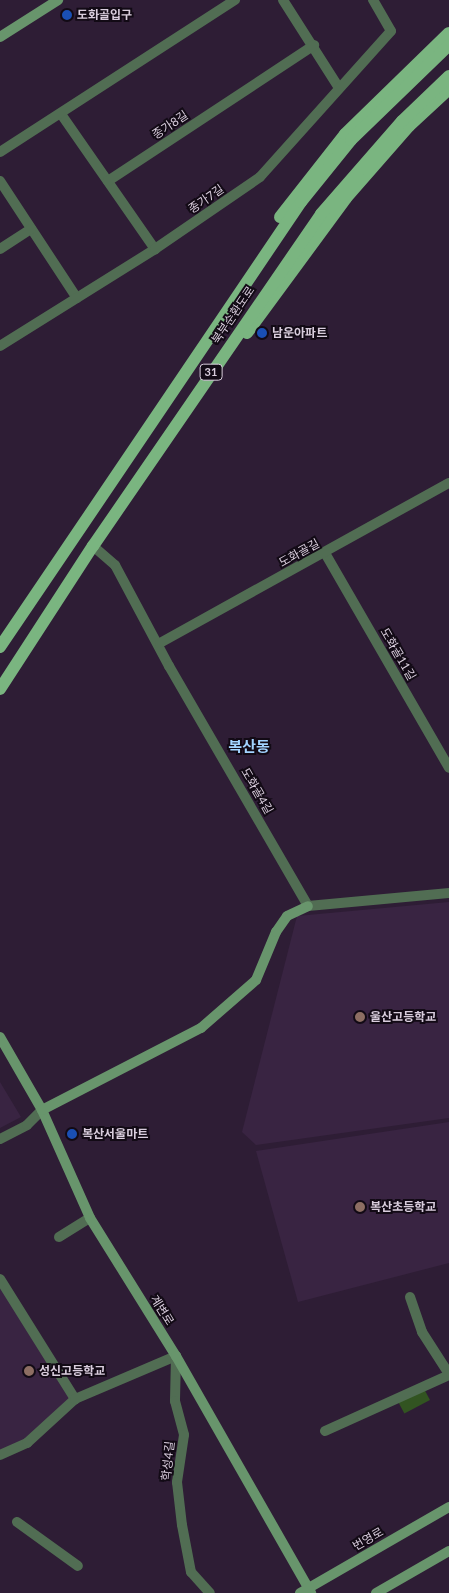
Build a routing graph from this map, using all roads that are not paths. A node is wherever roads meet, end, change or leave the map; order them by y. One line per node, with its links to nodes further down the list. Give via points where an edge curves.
1 (58, 0): 6 (street)
2 (235, 0): 12 (street)
3 (284, 0): 7 (street)
4 (373, 0): 10 (street, 종가7길, via 391,31)
5 (449, 33): 21 (main road, via 377,100 314,170 252,257)
6 (0, 37)
7 (314, 45): 10 (street); 14 (street, 종가8길)
8 (449, 45): 21 (main road, 북부순환도로 / 31, via 383,107 321,176)
9 (449, 76): 22 (main road, 북부순환도로 / 31, via 402,121 320,214)
10 (339, 88): 18 (street, 종가7길, via 260,177)
11 (449, 89): 22 (main road, via 409,126 329,218 283,285)
12 (61, 114): 13 (street); 14 (street)
13 (0, 152)
14 (108, 181): 18 (street)
15 (0, 182): 16 (street)
16 (32, 229): 17 (street); 19 (street)
17 (0, 249)
18 (154, 249): 19 (street, 종가7길)
19 (77, 298): 20 (street, 종가7길)
20 (0, 346)
21 (130, 453): 27 (main road, 북부순환도로 / 31)
22 (148, 464): 24 (main road, 북부순환도로 / 31)
23 (449, 483): 25 (street, 도화골길)
24 (93, 546): 26 (street, 도화골4길, via 116,565); 28 (main road, 북부순환도로 / 31)
25 (325, 553): 26 (street, 도화골길); 29 (street, 도화골11길)
26 (160, 643): 31 (street, 도화골4길, via 170,666)
27 (0, 647)
28 (0, 689)
29 (449, 768)
30 (449, 893): 31 (street)
31 (308, 906): 33 (street, via 287,916 276,932 256,980 201,1028)
32 (0, 1037): 33 (street, 계변로)
33 (42, 1110): 34 (street, via 27,1125); 35 (street, 계변로)
34 (0, 1139)
35 (90, 1218): 36 (street); 39 (street, 계변로)
36 (59, 1237)
37 (0, 1279): 41 (street)
38 (410, 1297): 40 (street, via 422,1332)
39 (176, 1356): 41 (street); 48 (street, 계변로); 49 (street, 학성4길, via 175,1401 184,1434 177,1482 182,1525 191,1572)
40 (448, 1370): 42 (street)
41 (75, 1399): 43 (street, via 27,1443)
42 (324, 1431)
43 (0, 1455)
44 (449, 1507): 48 (street, 번영로)
45 (16, 1522): 47 (street)
46 (449, 1551): 50 (street)
47 (78, 1566)
48 (306, 1591)
49 (210, 1593)
50 (376, 1593)

